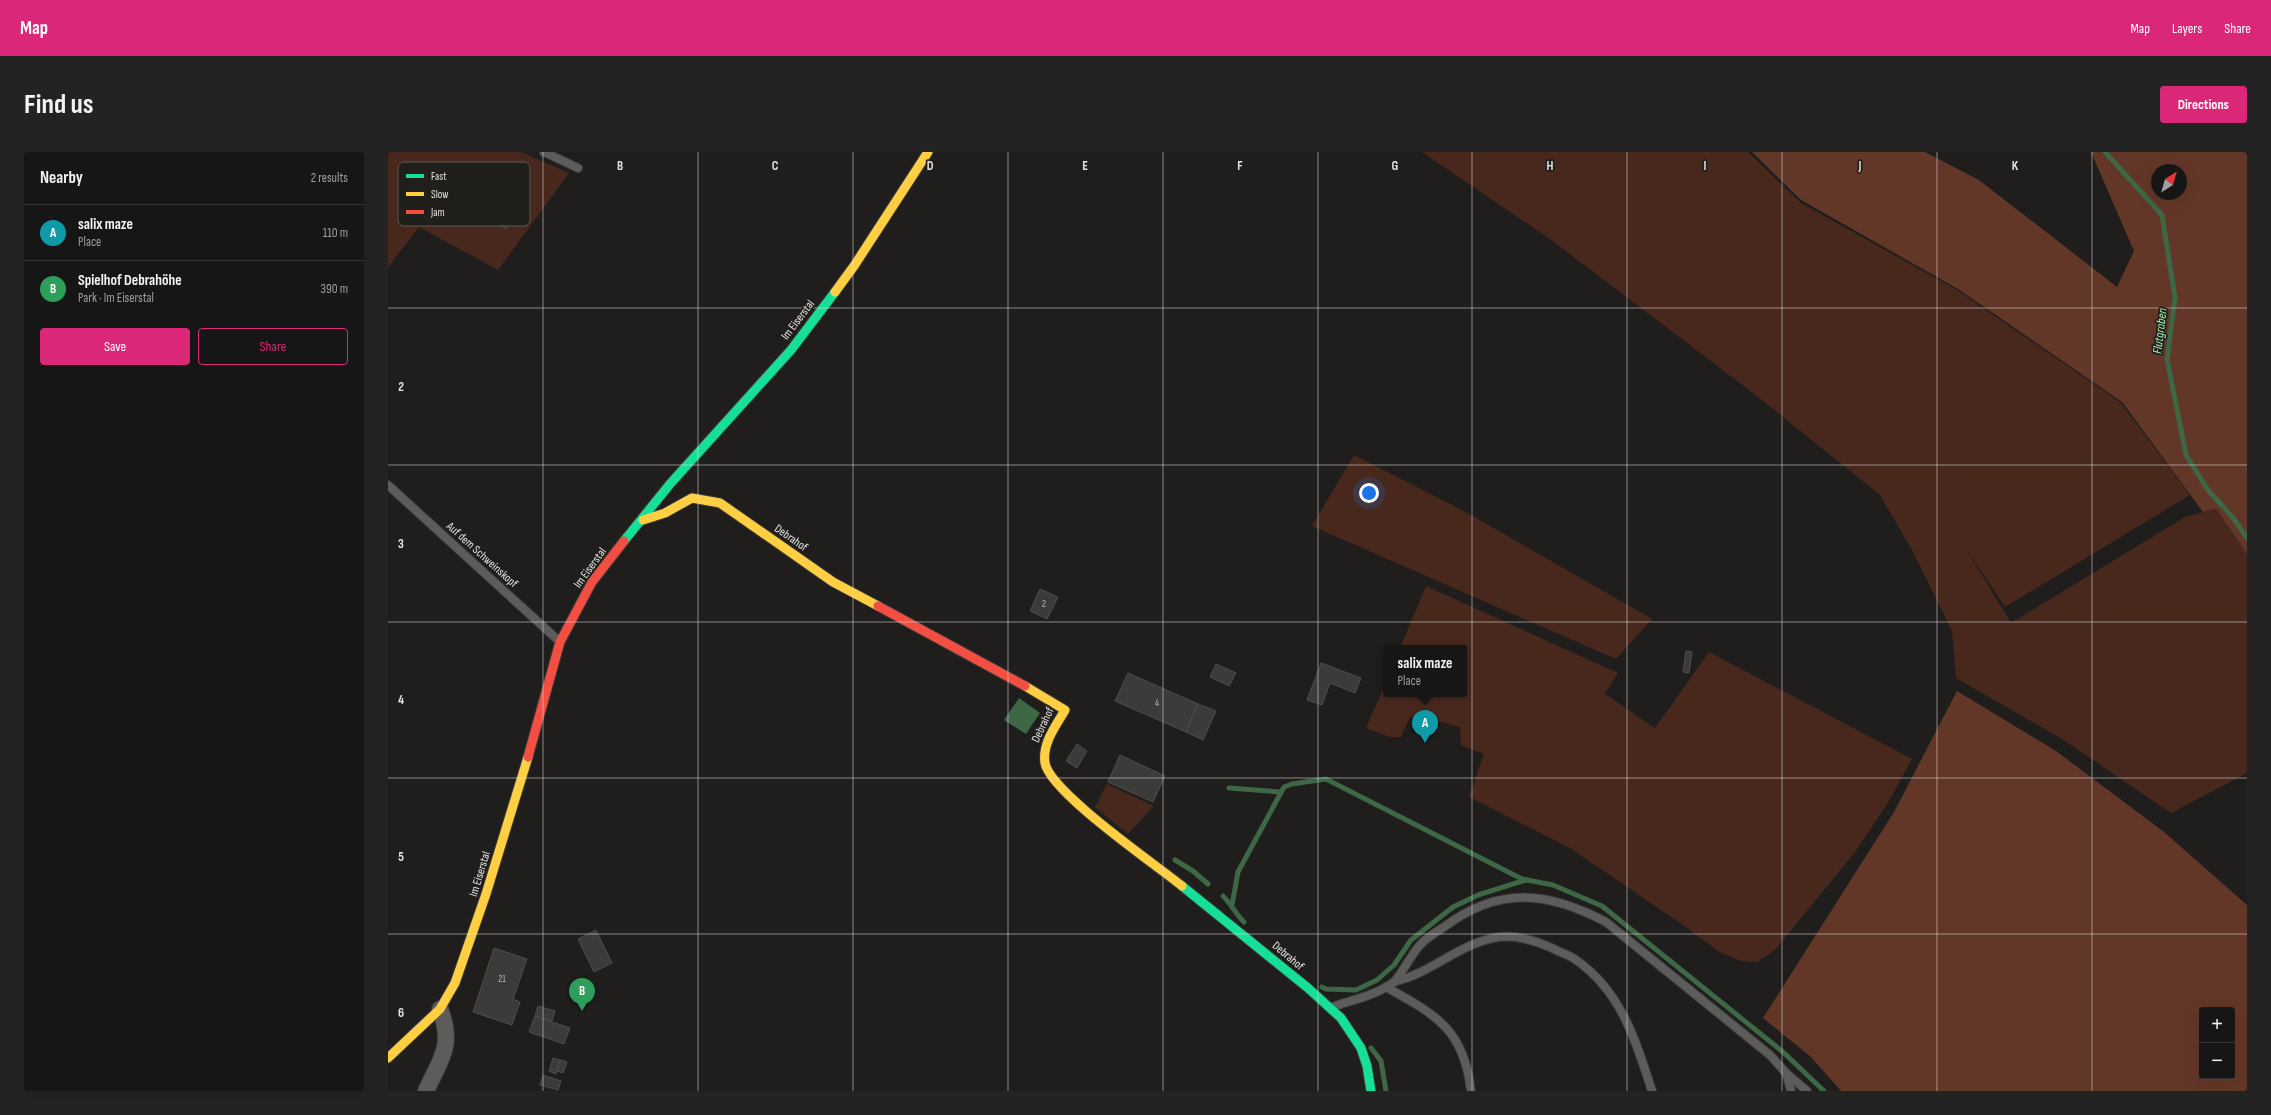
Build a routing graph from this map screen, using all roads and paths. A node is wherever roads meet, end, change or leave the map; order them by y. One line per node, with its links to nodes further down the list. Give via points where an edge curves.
1 (544, 152): 3 (lane)
2 (928, 152): 5 (street, Im Eiserstal, via 854,266 791,350 670,484)
3 (578, 168)
4 (388, 485): 6 (lane, Auf dem Schweinskopf)
5 (643, 520): 6 (street, Im Eiserstal, via 592,582); 9 (street, Debrahof, via 664,514 692,498 720,503 833,582 1000,670 1065,710 1044,752 1045,766 1051,777 1084,809 1214,910)
6 (560, 642): 10 (street, Im Eiserstal, via 526,768 486,894 455,983)
7 (1396, 981): 8 (lane); 12 (lane, via 1421,944 1464,912 1482,904 1512,897 1543,898 1584,910 1606,922 1770,1055); 16 (lane, via 1410,978 1471,945 1499,937 1534,940 1576,960 1610,992 1635,1036)
8 (1386, 987): 9 (lane); 15 (lane, via 1428,1010 1449,1029 1461,1049 1469,1071)
9 (1331, 1007): 14 (street, Debrahof, via 1358,1042 1369,1070)
10 (440, 1009): 11 (street, Im Eiserstal); 13 (street, via 447,1034 447,1047)
11 (388, 1058)
12 (1786, 1073): 17 (lane); 18 (lane)
13 (426, 1091)
14 (1371, 1091)
15 (1471, 1091)
16 (1652, 1091)
17 (1791, 1091)
18 (1807, 1091)

